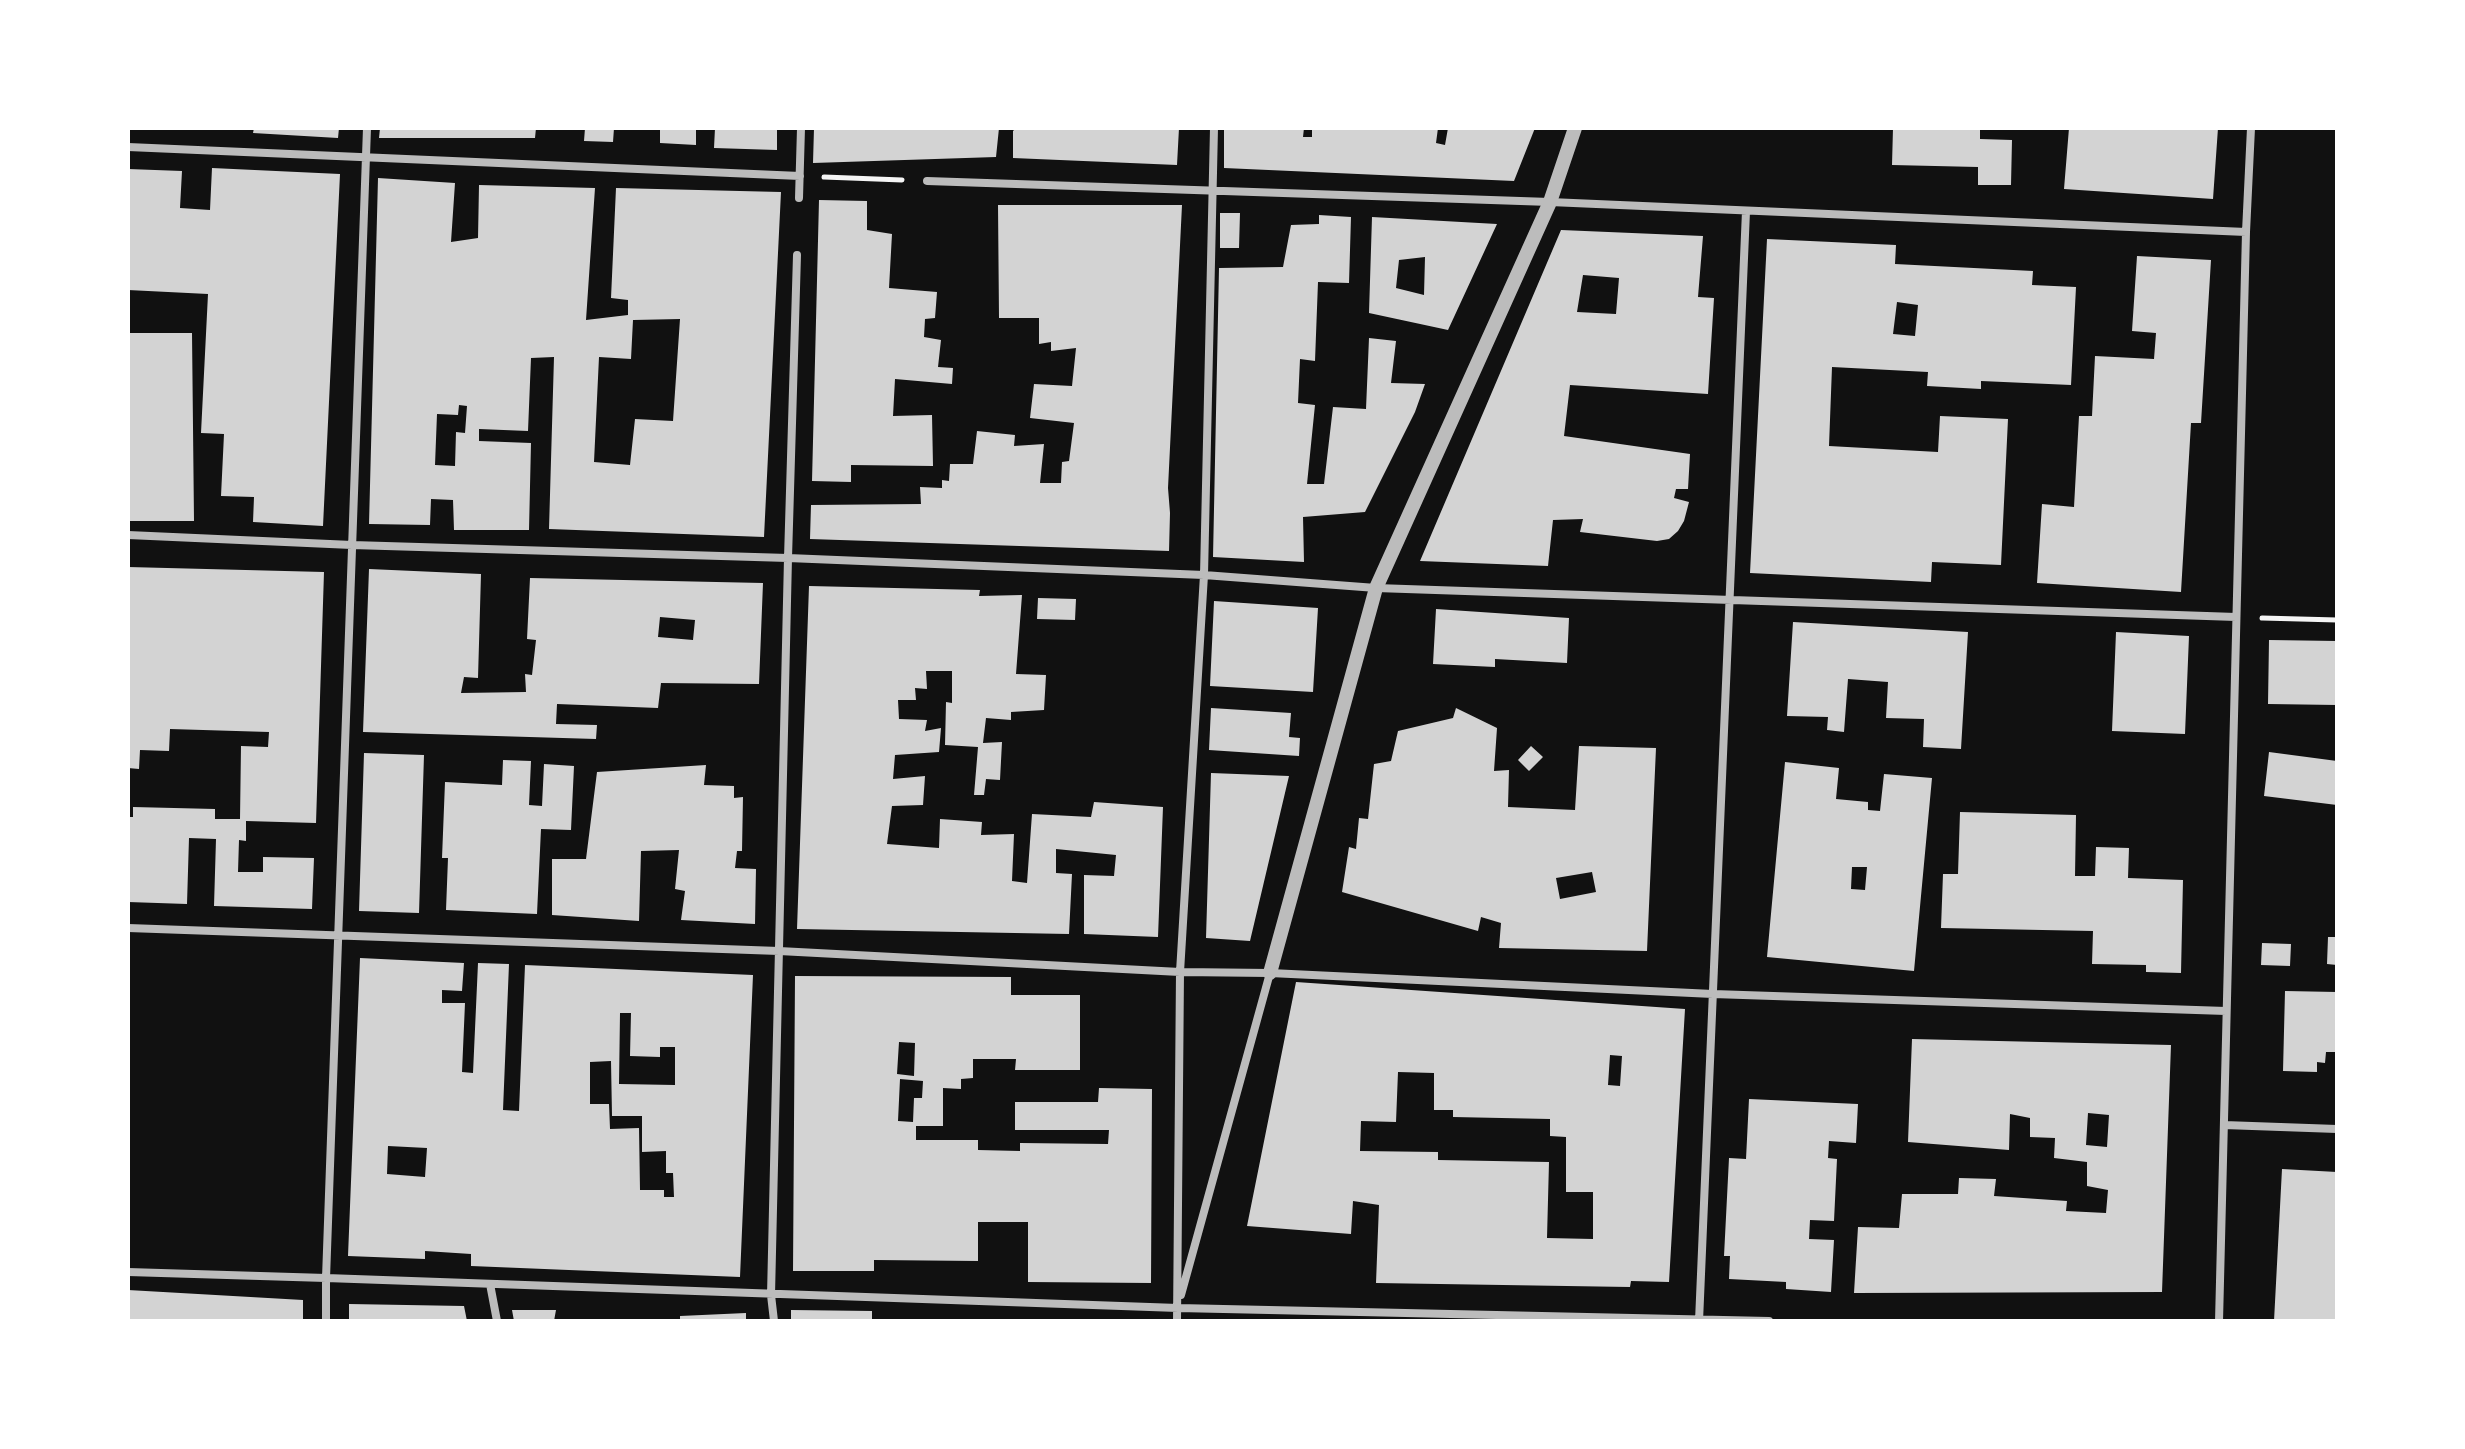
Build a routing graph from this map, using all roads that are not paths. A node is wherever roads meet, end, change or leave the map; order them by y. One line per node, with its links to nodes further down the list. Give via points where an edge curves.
1 (367, 128): 7 (street)
2 (801, 128): 8 (street)
3 (1214, 128): 10 (street)
4 (1575, 128): 12 (street)
5 (2251, 128): 14 (street)
6 (128, 147): 7 (street)
7 (366, 158): 8 (street); 17 (street)
8 (800, 176): 11 (street)
9 (927, 181): 10 (street)
10 (1213, 190): 12 (street); 19 (street)
11 (799, 198)
12 (1550, 202): 13 (street); 20 (street)
13 (1746, 211): 14 (street); 21 (street)
14 (2246, 232): 22 (street)
15 (797, 255): 18 (street)
16 (128, 535): 17 (street)
17 (352, 545): 18 (street); 24 (street)
18 (788, 558): 19 (street); 25 (street)
19 (1204, 575): 20 (street); 26 (street)
20 (1376, 588): 21 (street); 27 (street)
21 (1729, 600): 22 (street); 28 (street)
22 (2236, 617): 29 (street)
23 (128, 928): 24 (street)
24 (338, 936): 25 (street); 33 (street)
25 (779, 951): 26 (street); 35 (street)
26 (1180, 972): 27 (street); 36 (street)
27 (1270, 973): 28 (street); 36 (street)
28 (1713, 994): 29 (street); 37 (street)
29 (2226, 1011): 30 (street)
30 (2224, 1125): 31 (street); 43 (street)
31 (2337, 1129)
32 (128, 1272): 33 (street)
33 (326, 1278): 34 (street); 38 (street)
34 (490, 1284): 35 (street); 39 (street)
35 (771, 1295): 36 (street); 40 (street)
36 (1178, 1308): 37 (street); 41 (street)
37 (1699, 1320): 42 (street)
38 (326, 1321)
39 (497, 1321)
40 (774, 1321)
41 (1177, 1321)
42 (1769, 1321)
43 (2219, 1321)

